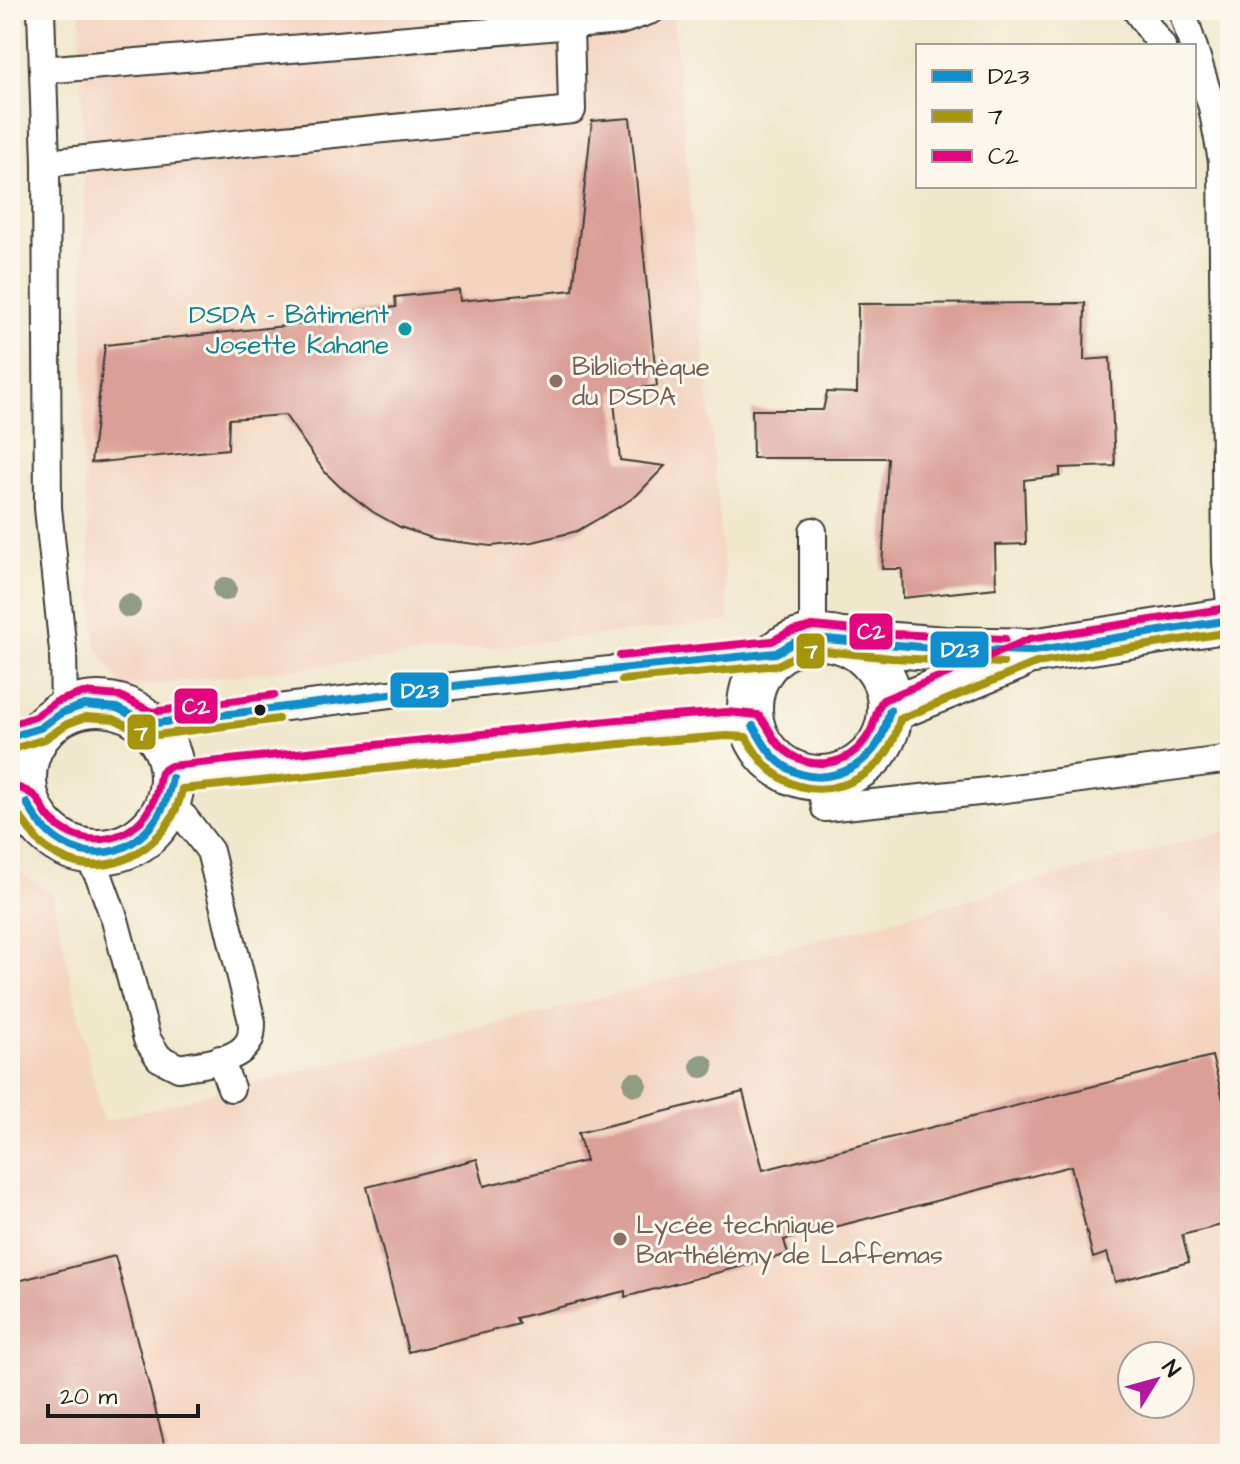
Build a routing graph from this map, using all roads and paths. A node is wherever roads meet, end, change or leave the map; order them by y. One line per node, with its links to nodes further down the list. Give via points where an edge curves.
1 (41, 10): 9 (lane)
2 (652, 10): 5 (lane, via 620,21)
3 (1136, 10): 6 (lane)
4 (1182, 10): 7 (lane)
5 (570, 25): 9 (lane); 10 (lane, via 572,110)
6 (1161, 44)
7 (1191, 44)
8 (1196, 60): 12 (lane, via 1222,161)
9 (43, 70): 10 (lane)
10 (46, 163): 18 (lane, via 48,508 63,651)
11 (813, 531): 14 (lane)
12 (1230, 604)
13 (1230, 620): 15 (street)
14 (810, 644): 15 (street); 16 (street, via 858,649 882,675); 17 (lane); 19 (street, via 762,668 750,706)
15 (1033, 651): 16 (street)
16 (890, 710): 21 (street, via 887,728 869,758 854,769)
17 (149, 724): 18 (street, via 109,704 86,705); 22 (street, via 169,758)
18 (39, 725): 23 (street)
19 (753, 726): 21 (street, via 760,743 785,768); 22 (lane, via 619,732)
20 (1230, 759): 21 (lane, via 825,808)
21 (819, 778)
22 (170, 790): 24 (street, via 159,821 145,836 107,853); 25 (lane, via 210,851 252,1022 250,1040 241,1051)
23 (19, 801): 24 (street, via 50,836)
24 (86, 852): 25 (lane, via 109,901 147,1039 159,1058 179,1068)
25 (220, 1059): 26 (lane)
26 (231, 1088)

